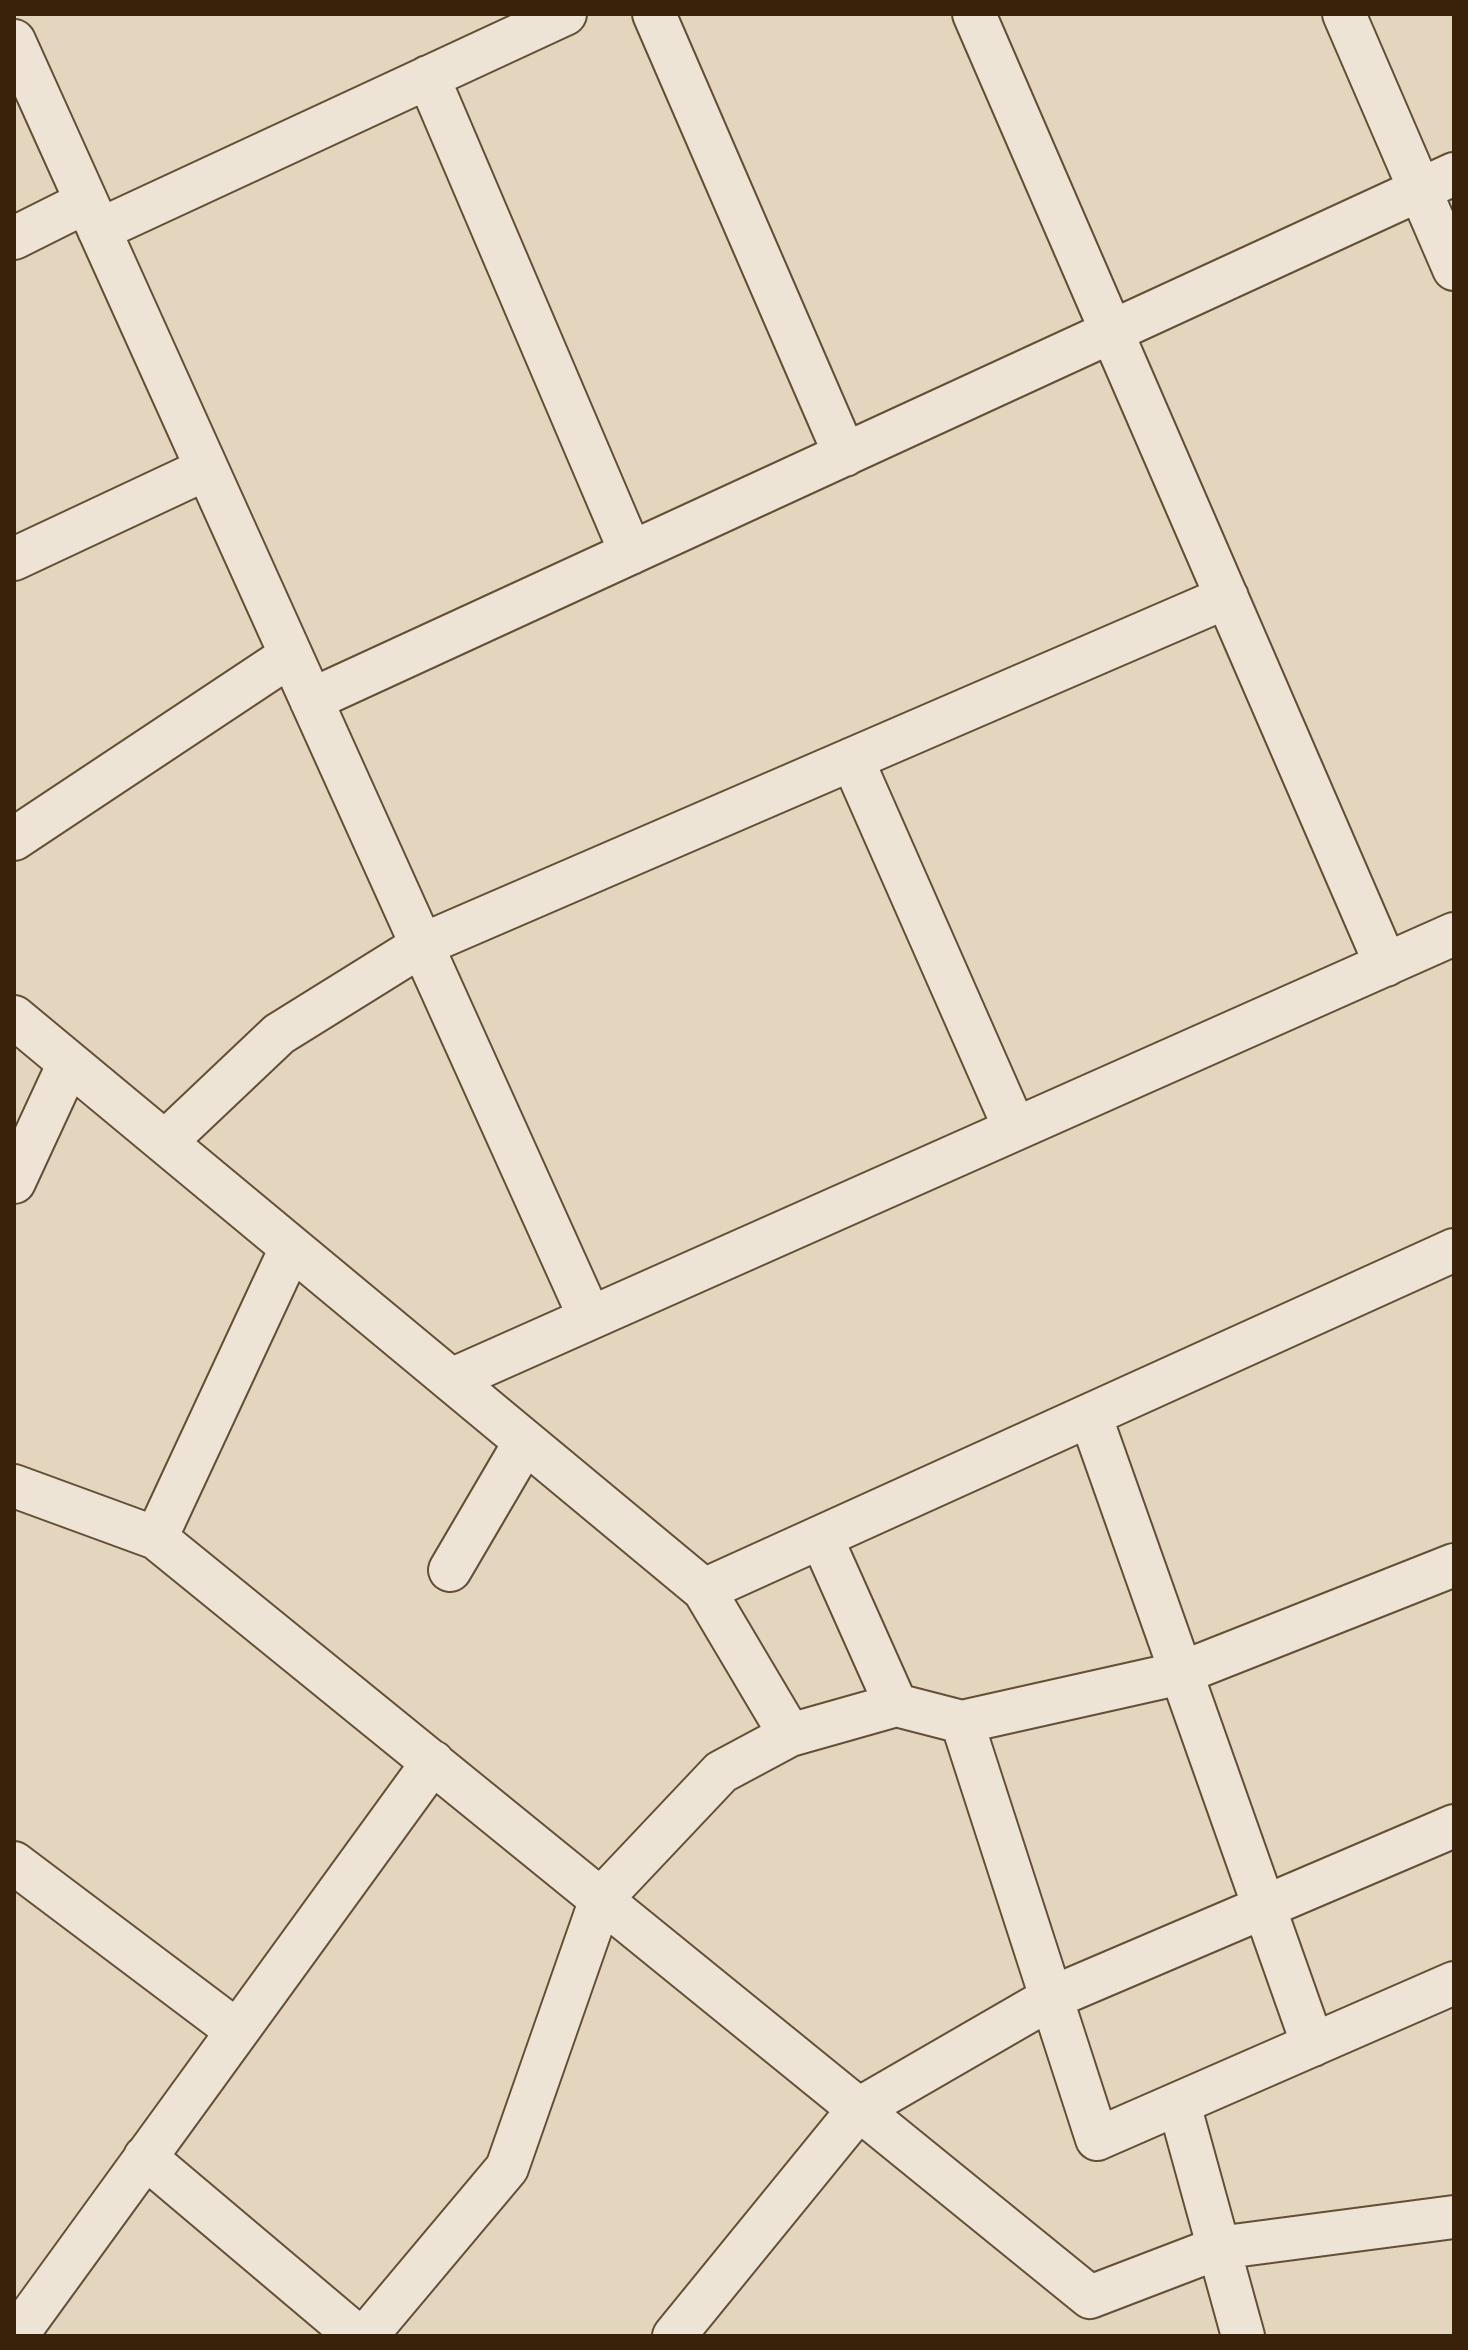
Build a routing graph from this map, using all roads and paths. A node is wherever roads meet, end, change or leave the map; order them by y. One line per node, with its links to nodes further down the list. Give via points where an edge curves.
1 (565, 14): 6 (street)
2 (654, 14): 12 (street)
3 (974, 14): 11 (street)
4 (1344, 14): 7 (street)
5 (14, 41): 8 (street)
6 (428, 77): 8 (street); 14 (street)
7 (1437, 182): 10 (street); 11 (street)
8 (93, 216): 9 (street); 13 (street)
9 (14, 238)
10 (1454, 269)
11 (1112, 332): 12 (street); 16 (street)
12 (845, 455): 14 (street)
13 (206, 469): 15 (street); 17 (street)
14 (631, 553): 18 (street)
15 (14, 559)
16 (1227, 597): 19 (street); 23 (street)
17 (291, 655): 18 (street); 20 (street)
18 (311, 700): 22 (street)
19 (852, 759): 22 (street); 26 (street)
20 (14, 839)
21 (1454, 934): 23 (street)
22 (422, 945): 27 (street, via 279,1034); 31 (street)
23 (1386, 965): 26 (street)
24 (14, 1017): 25 (street)
25 (69, 1063): 27 (street); 28 (street)
26 (1015, 1129): 31 (street)
27 (165, 1142): 29 (street)
28 (14, 1182)
29 (291, 1248): 32 (street); 37 (street)
30 (1454, 1250): 33 (street)
31 (590, 1318): 32 (street)
32 (451, 1380): 34 (street)
33 (1090, 1415): 36 (street); 41 (street)
34 (525, 1442): 39 (street); 40 (street)
35 (14, 1486): 37 (street)
36 (821, 1537): 40 (street); 42 (street)
37 (156, 1538): 45 (street)
38 (1454, 1565): 41 (street)
39 (450, 1570)
40 (704, 1590): 44 (street)
41 (1181, 1673): 43 (street); 49 (street)
42 (896, 1705): 43 (street); 44 (street)
43 (962, 1722): 51 (street)
44 (790, 1735): 48 (street, via 721,1772)
45 (433, 1762): 48 (street); 52 (street)
46 (1454, 1826): 49 (street)
47 (14, 1863): 52 (street)
48 (601, 1899): 55 (street); 62 (street, via 507,2168)
49 (1264, 1907): 51 (street); 53 (street)
50 (1454, 1983): 53 (street)
51 (1051, 1998): 54 (street, via 1097,2139); 55 (street)
52 (237, 2031): 56 (street)
53 (1313, 2045): 54 (street)
54 (1179, 2104): 58 (street)
55 (859, 2109): 58 (street, via 1090,2297); 59 (street)
56 (145, 2157): 60 (street); 61 (street)
57 (1454, 2217): 58 (street)
58 (1218, 2248): 63 (street)
59 (682, 2333)
60 (16, 2336)
61 (357, 2336)
62 (366, 2336)
63 (1243, 2336)

